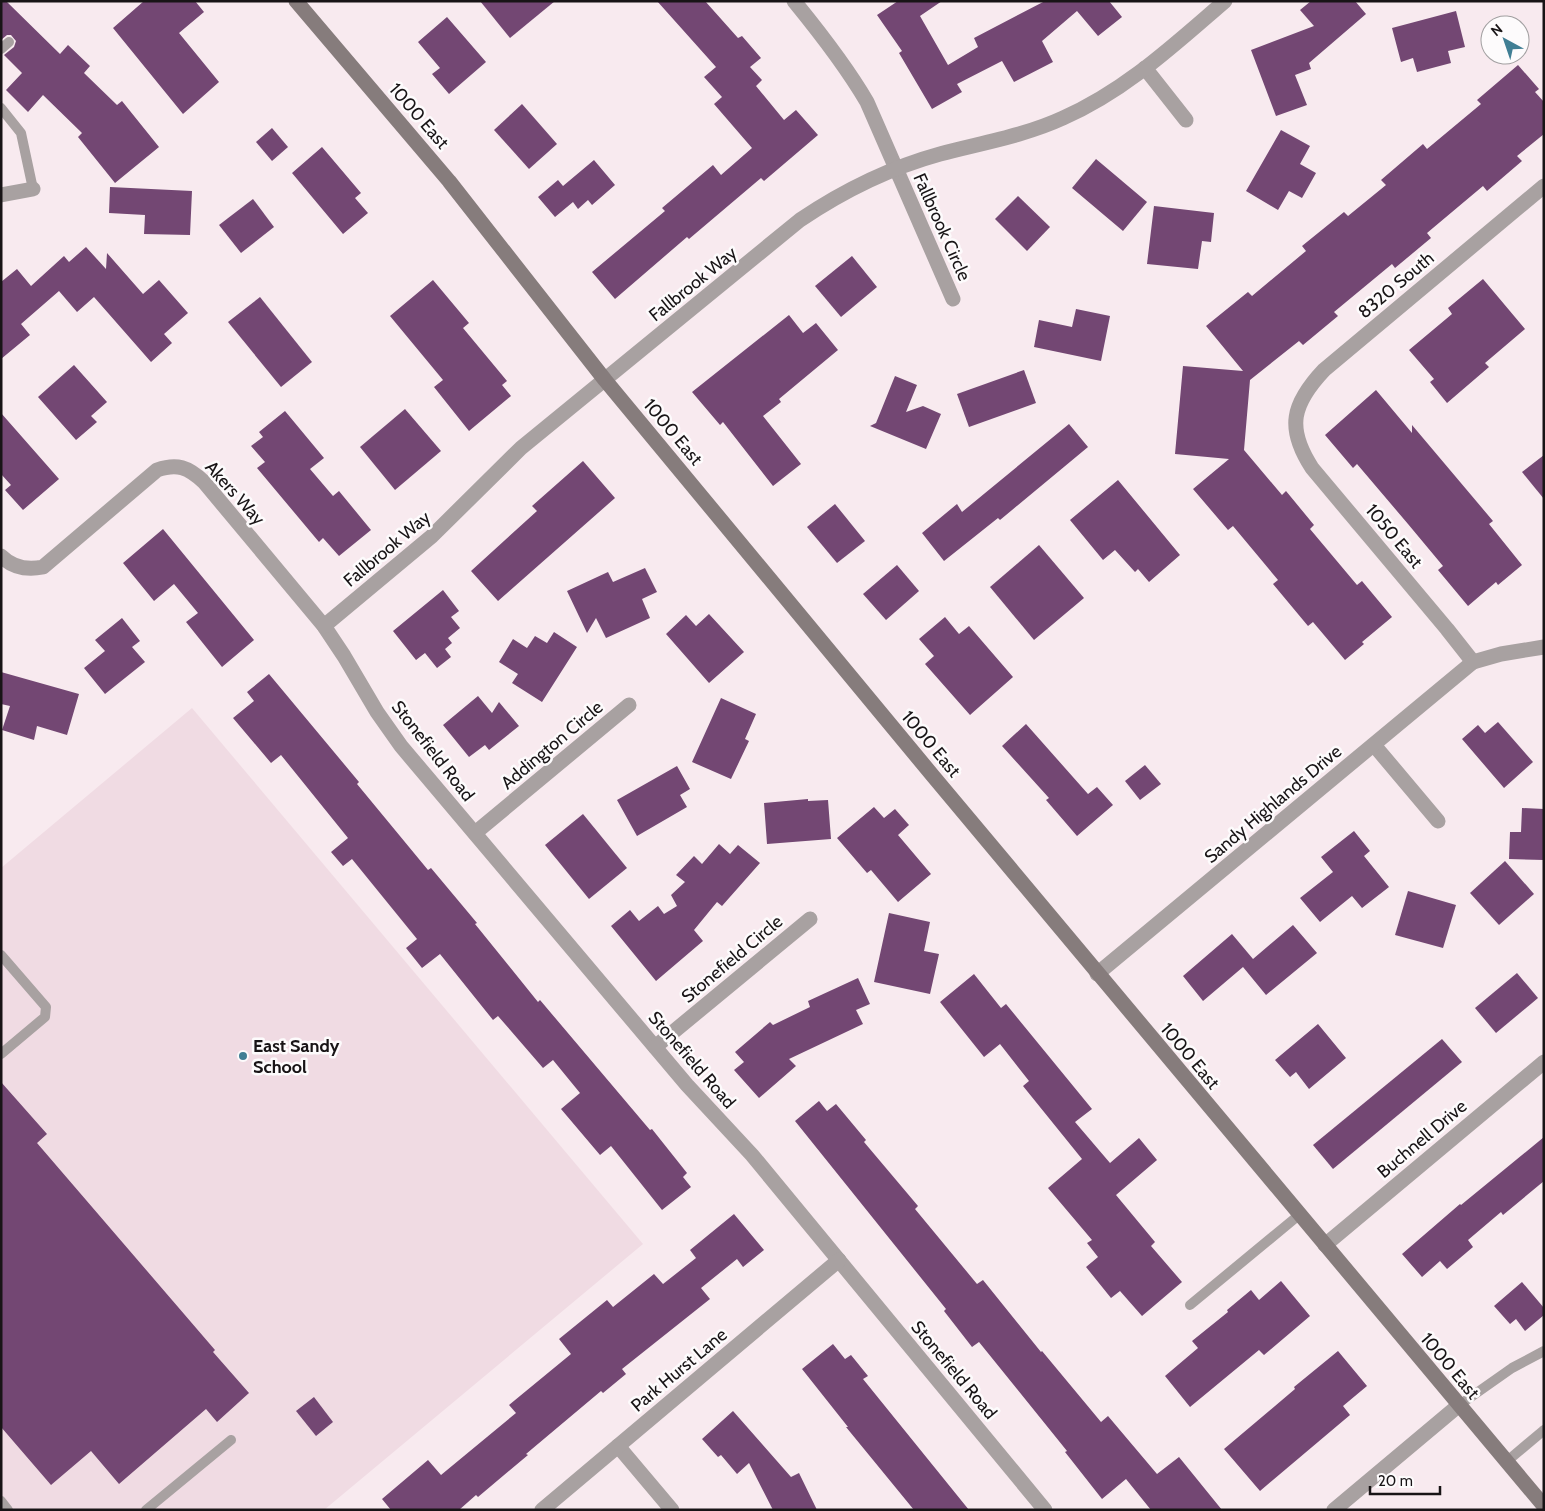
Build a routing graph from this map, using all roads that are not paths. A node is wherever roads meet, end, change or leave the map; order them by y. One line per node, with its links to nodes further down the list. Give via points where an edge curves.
1 (296, 1): 12 (street, 1000 East, via 449,181)
2 (794, 1): 7 (street, Fallbrook Circle, via 850,72 867,102)
3 (1226, 1): 4 (street, Fallbrook Way)
4 (1145, 68): 6 (street); 7 (street, Fallbrook Way, via 1064,118)
5 (1, 108): 9 (lane, via 21,133)
6 (1186, 120)
7 (896, 169): 11 (street, Fallbrook Circle); 12 (street, Fallbrook Way, via 860,184 800,220)
8 (1544, 186): 13 (street, 8320 South, via 1324,370 1310,384 1301,401)
9 (33, 189): 10 (street)
10 (1, 195)
11 (953, 299)
12 (605, 380): 15 (street, Fallbrook Way, via 522,448 432,536); 24 (street, 1000 East)
13 (1295, 430): 17 (street, 1050 East, via 1298,443 1312,468)
14 (1, 556): 15 (street, Akers Way, via 18,567 30,570 43,567 157,470 169,465 182,467 204,482)
15 (324, 626): 21 (street, Stonefield Road, via 401,746)
16 (1544, 647): 17 (street)
17 (1473, 662): 19 (street, Sandy Highlands Drive)
18 (629, 705): 21 (street, Addington Circle)
19 (1374, 745): 20 (street); 24 (street, Sandy Highlands Drive)
20 (1438, 821)
21 (475, 833): 25 (street, Stonefield Road)
22 (810, 919): 25 (street, Stonefield Circle)
23 (1, 955): 26 (lane, via 46,1007 45,1017)
24 (1097, 974): 28 (street, 1000 East)
25 (655, 1047): 30 (street, Stonefield Road, via 752,1155)
26 (1, 1054)
27 (1544, 1062): 29 (street, Buchnell Drive)
28 (1299, 1214): 29 (street, 1000 East); 31 (lane)
29 (1325, 1245): 33 (street, 1000 East)
30 (839, 1260): 36 (street, Park Hurst Lane); 44 (street, Stonefield Road)
31 (1190, 1305)
32 (1544, 1351): 33 (lane, via 1512,1368)
33 (1458, 1406): 37 (street, 1000 East); 45 (street)
34 (1544, 1430): 37 (lane)
35 (231, 1440): 41 (lane)
36 (618, 1446): 42 (street, Park Hurst Lane); 43 (street)
37 (1506, 1462): 39 (street, 1000 East)
38 (1, 1501): 40 (lane)
39 (1544, 1506)
40 (8, 1510)
41 (146, 1510)
42 (542, 1510)
43 (672, 1510)
44 (1045, 1510)
45 (1334, 1510)

